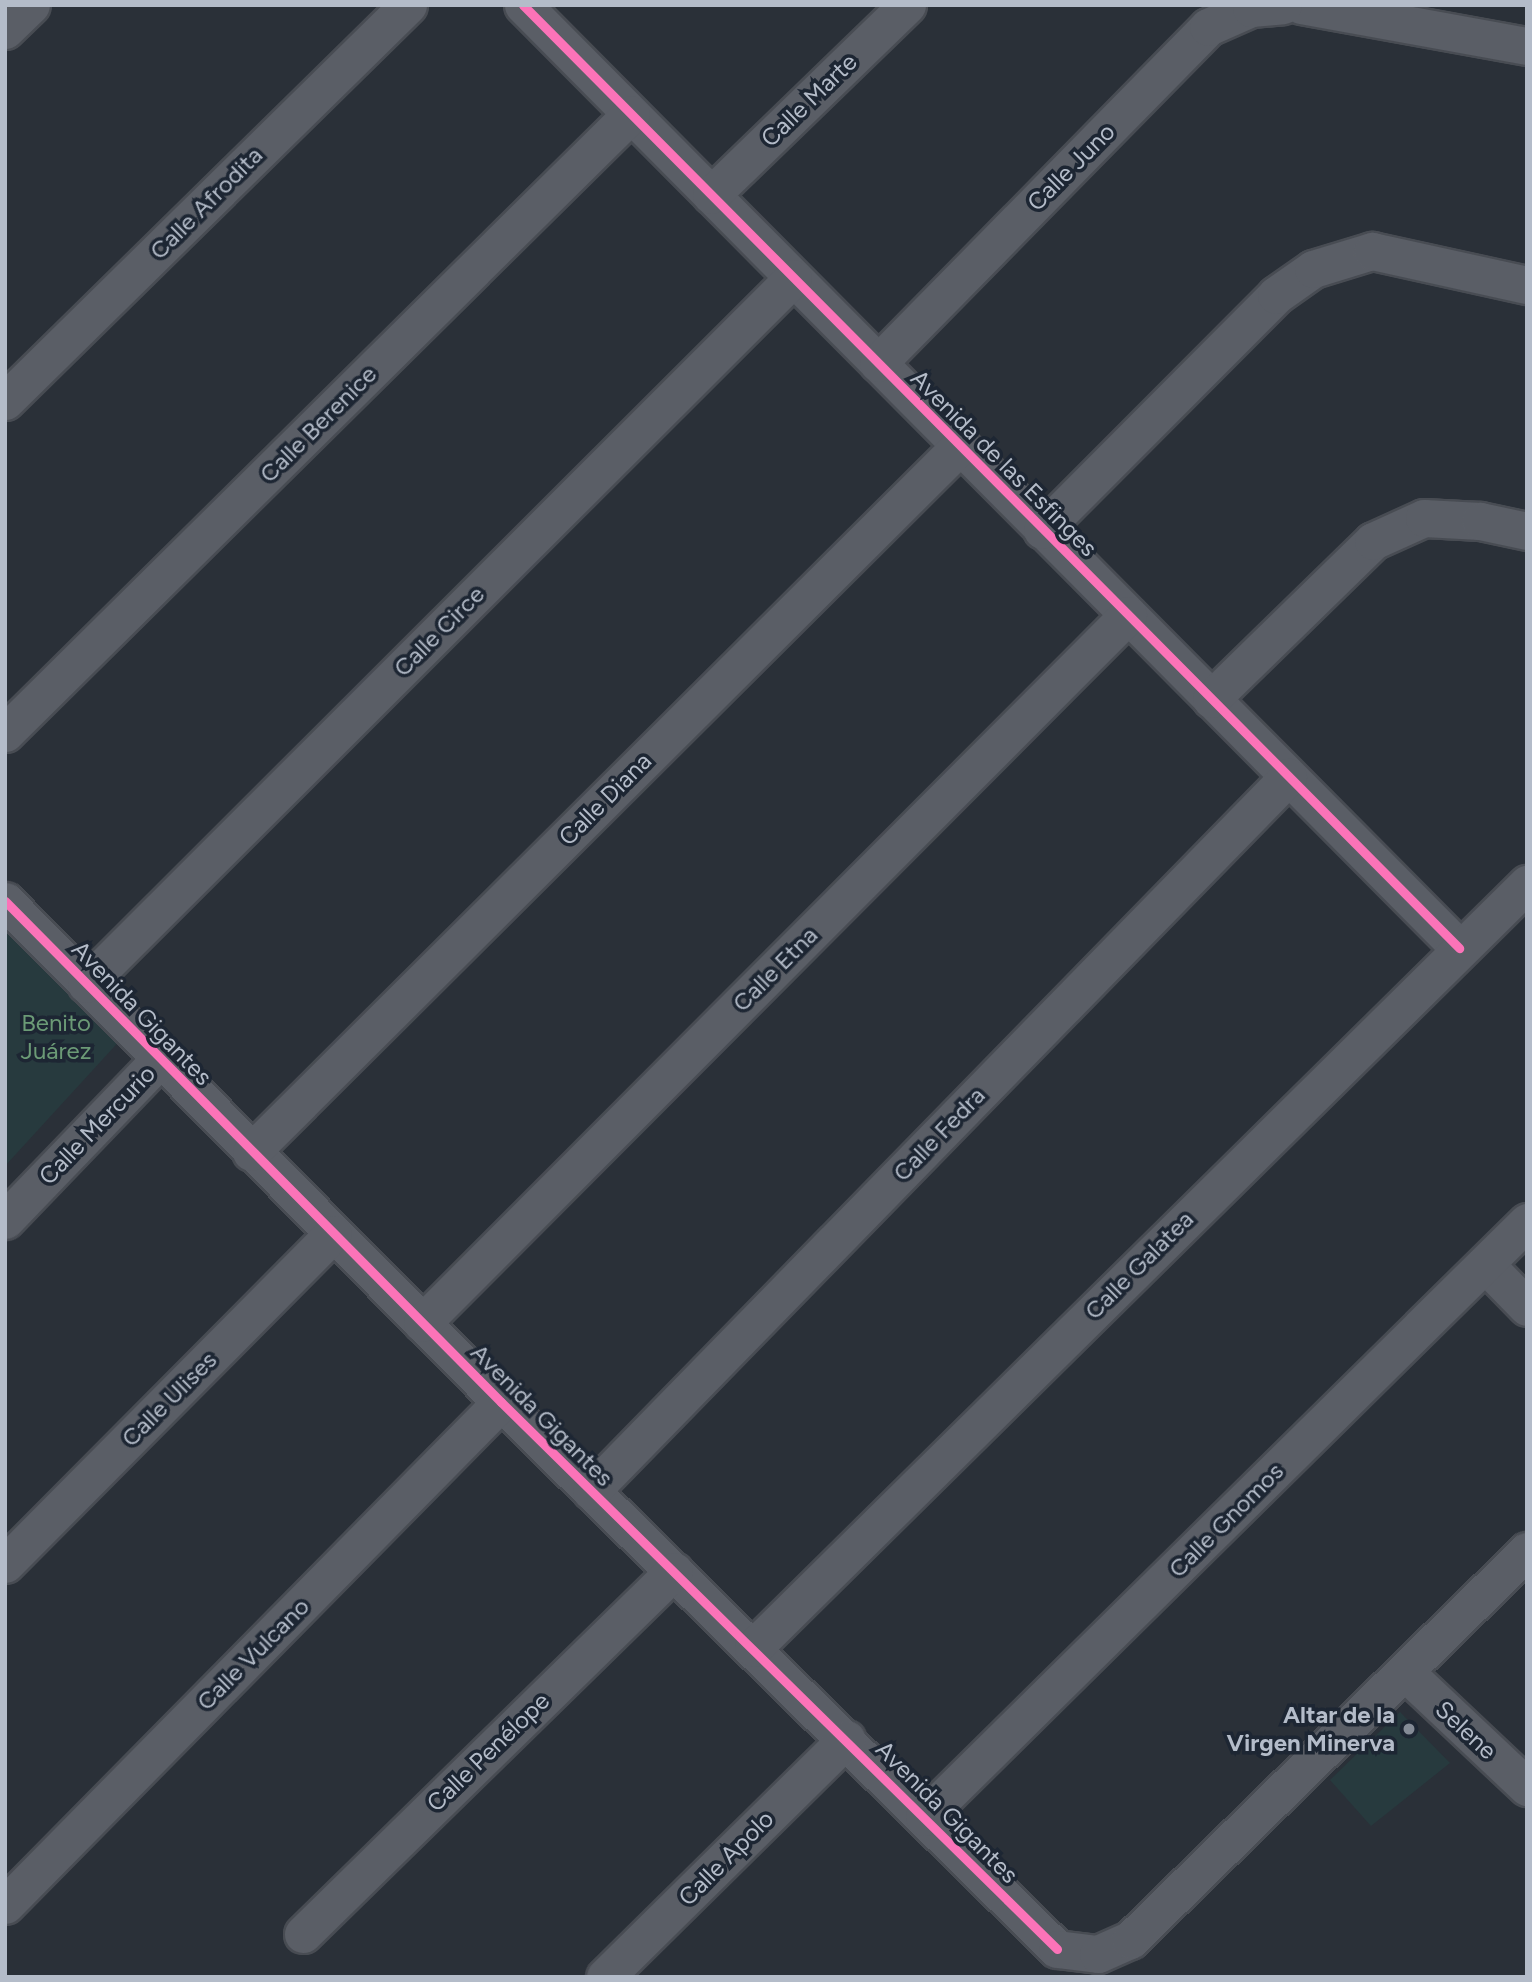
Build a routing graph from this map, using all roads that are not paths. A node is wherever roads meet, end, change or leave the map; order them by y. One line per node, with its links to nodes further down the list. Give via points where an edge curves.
1 (31, 5): 7 (street)
2 (408, 5): 14 (street, Calle Afrodita)
3 (907, 5): 10 (street, Calle Marte)
4 (1283, 5): 13 (street, Calle Juno, via 1251,8 1209,27)
5 (1301, 5): 8 (street)
6 (534, 9): 9 (street, Avenida de las Esfinges)
7 (5, 30)
8 (1527, 46)
9 (631, 114): 10 (street, Avenida de las Esfinges); 20 (street, Calle Berenice)
10 (711, 195): 11 (street, Avenida de las Esfinges)
11 (793, 278): 13 (street, Avenida de las Esfinges); 25 (street, Calle Circe)
12 (1527, 285): 16 (street, via 1371,251 1313,269 1276,295)
13 (878, 363): 15 (street, Avenida de las Esfinges)
14 (5, 401)
15 (960, 446): 16 (street, Avenida de las Esfinges); 27 (street, Calle Diana)
16 (1042, 530): 18 (street, Avenida de las Esfinges)
17 (1527, 531): 19 (street, via 1480,521 1424,518 1373,541)
18 (1128, 615): 19 (street, Avenida de las Esfinges); 33 (street, Calle Etna)
19 (1211, 699): 21 (street, Avenida de las Esfinges)
20 (5, 733)
21 (1288, 777): 24 (street, Avenida de las Esfinges); 35 (street, Calle Fedra)
22 (1527, 884): 24 (street, Calle Galatea)
23 (5, 901): 25 (street, Avenida Gigantes)
24 (1459, 948): 39 (street, Calle Galatea)
25 (86, 984): 26 (street, Avenida Gigantes)
26 (160, 1059): 27 (street, Avenida Gigantes); 28 (street, Calle Mercurio)
27 (251, 1152): 30 (street, Avenida Gigantes)
28 (5, 1220)
29 (1527, 1222): 31 (street, Calle Gnomos)
30 (333, 1234): 33 (street, Avenida Gigantes); 37 (street, Calle Ulises)
31 (1485, 1264): 32 (street); 43 (street, Calle Gnomos)
32 (1527, 1307)
33 (422, 1323): 34 (street, Avenida Gigantes)
34 (501, 1402): 35 (street, Avenida Gigantes); 44 (street, Calle Vulcano)
35 (591, 1491): 38 (street, Avenida Gigantes)
36 (1527, 1551): 40 (street)
37 (5, 1564)
38 (674, 1571): 39 (street, Avenida Gigantes); 45 (street, Calle Penélope)
39 (753, 1648): 41 (street, Avenida Gigantes)
40 (1405, 1672): 42 (street, Selene); 46 (street, via 1129,1940 1098,1954)
41 (846, 1739): 43 (street, Avenida Gigantes); 47 (street, Calle Apolo)
42 (1527, 1787)
43 (924, 1817): 46 (street, Avenida Gigantes)
44 (5, 1905)
45 (303, 1934)
46 (1059, 1963)
47 (605, 1977)

